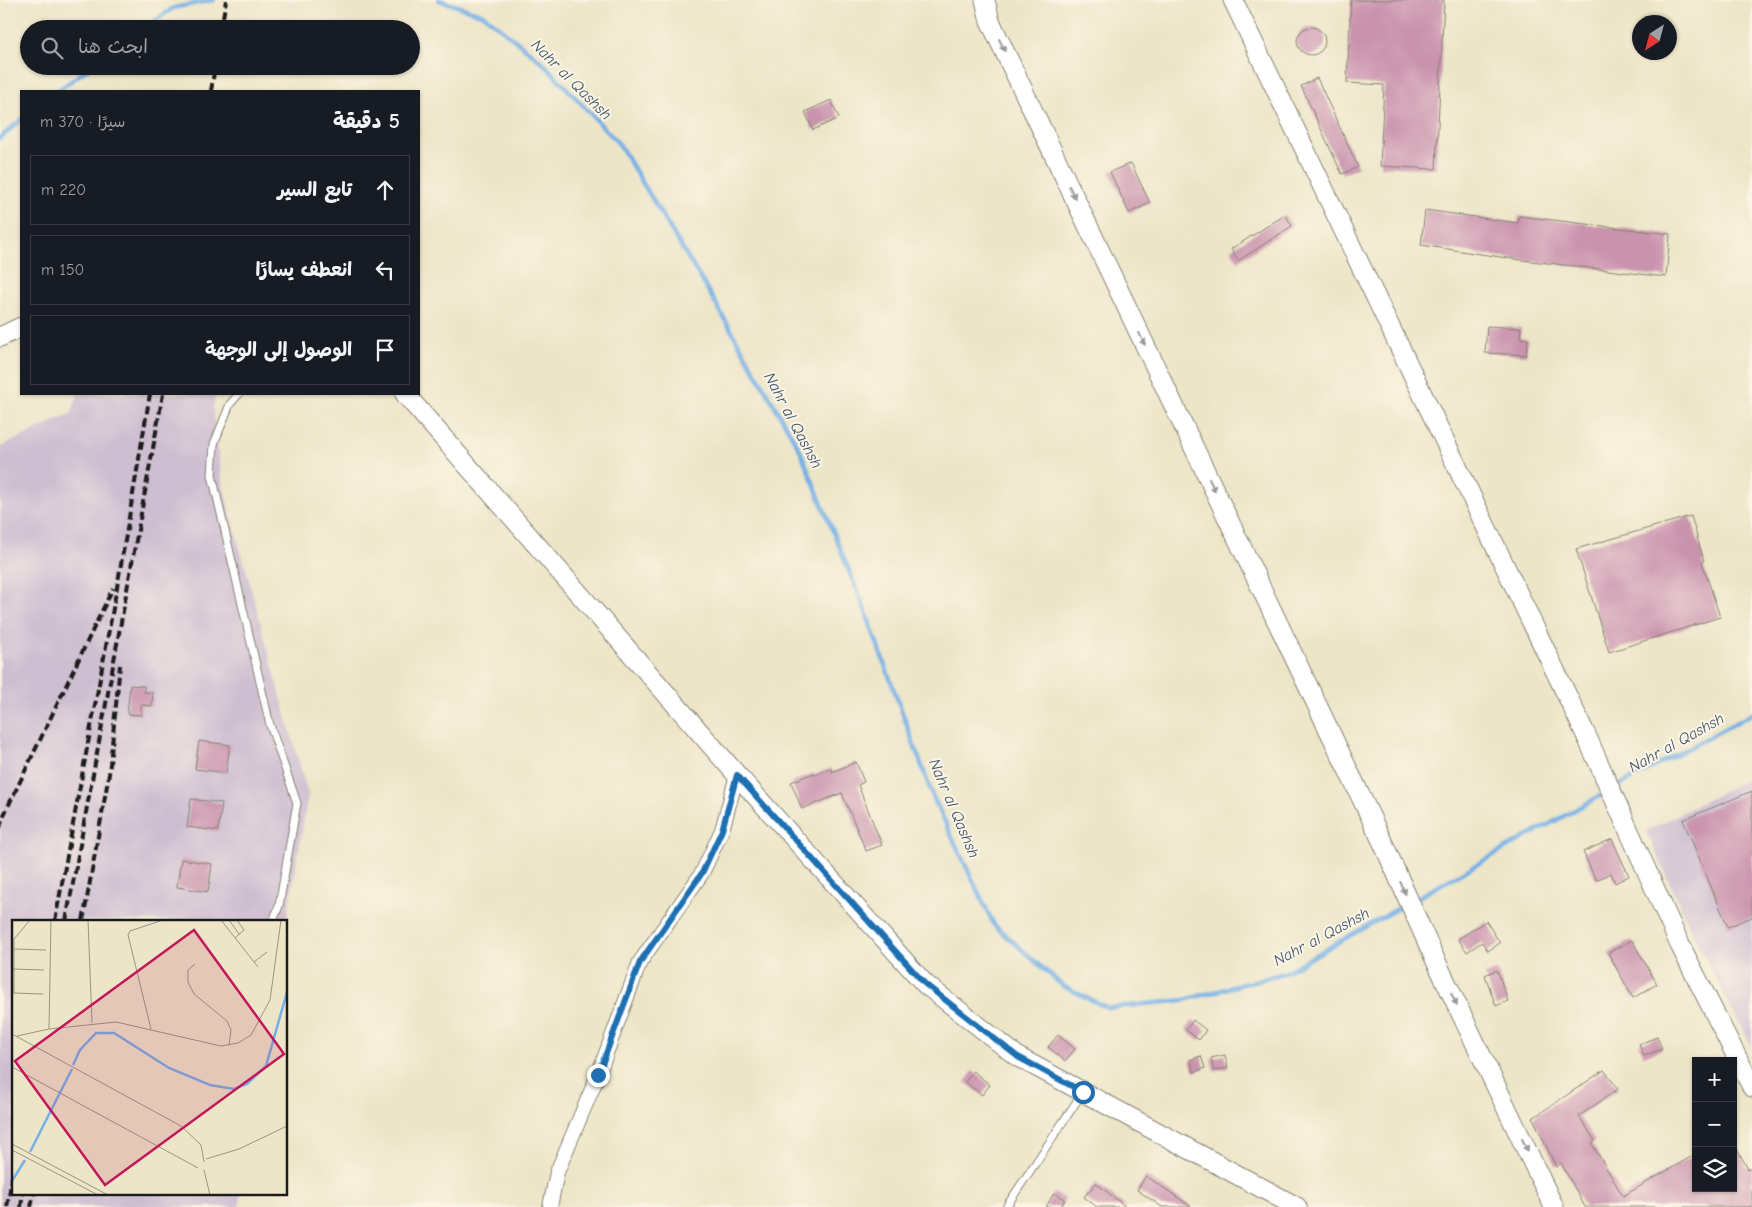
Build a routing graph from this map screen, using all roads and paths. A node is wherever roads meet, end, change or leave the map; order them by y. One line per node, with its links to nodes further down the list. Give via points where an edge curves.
1 (985, 0): 14 (street, one-way to 14, via 990,21)
2 (1233, 0): 9 (street, via 1586,735 1680,945)
3 (20, 327): 4 (street)
4 (0, 337)
5 (238, 395): 8 (lane, via 230,404 214,444 212,474 270,726 297,804 280,906)
6 (407, 395): 7 (street)
7 (737, 775): 10 (street, via 925,984 1018,1057); 11 (street, via 722,830 702,873 640,962 557,1172)
8 (273, 920)
9 (1752, 1087)
10 (1083, 1092): 12 (lane); 13 (street)
11 (550, 1207)
12 (1006, 1207)
13 (1297, 1207)
14 (1554, 1207)

